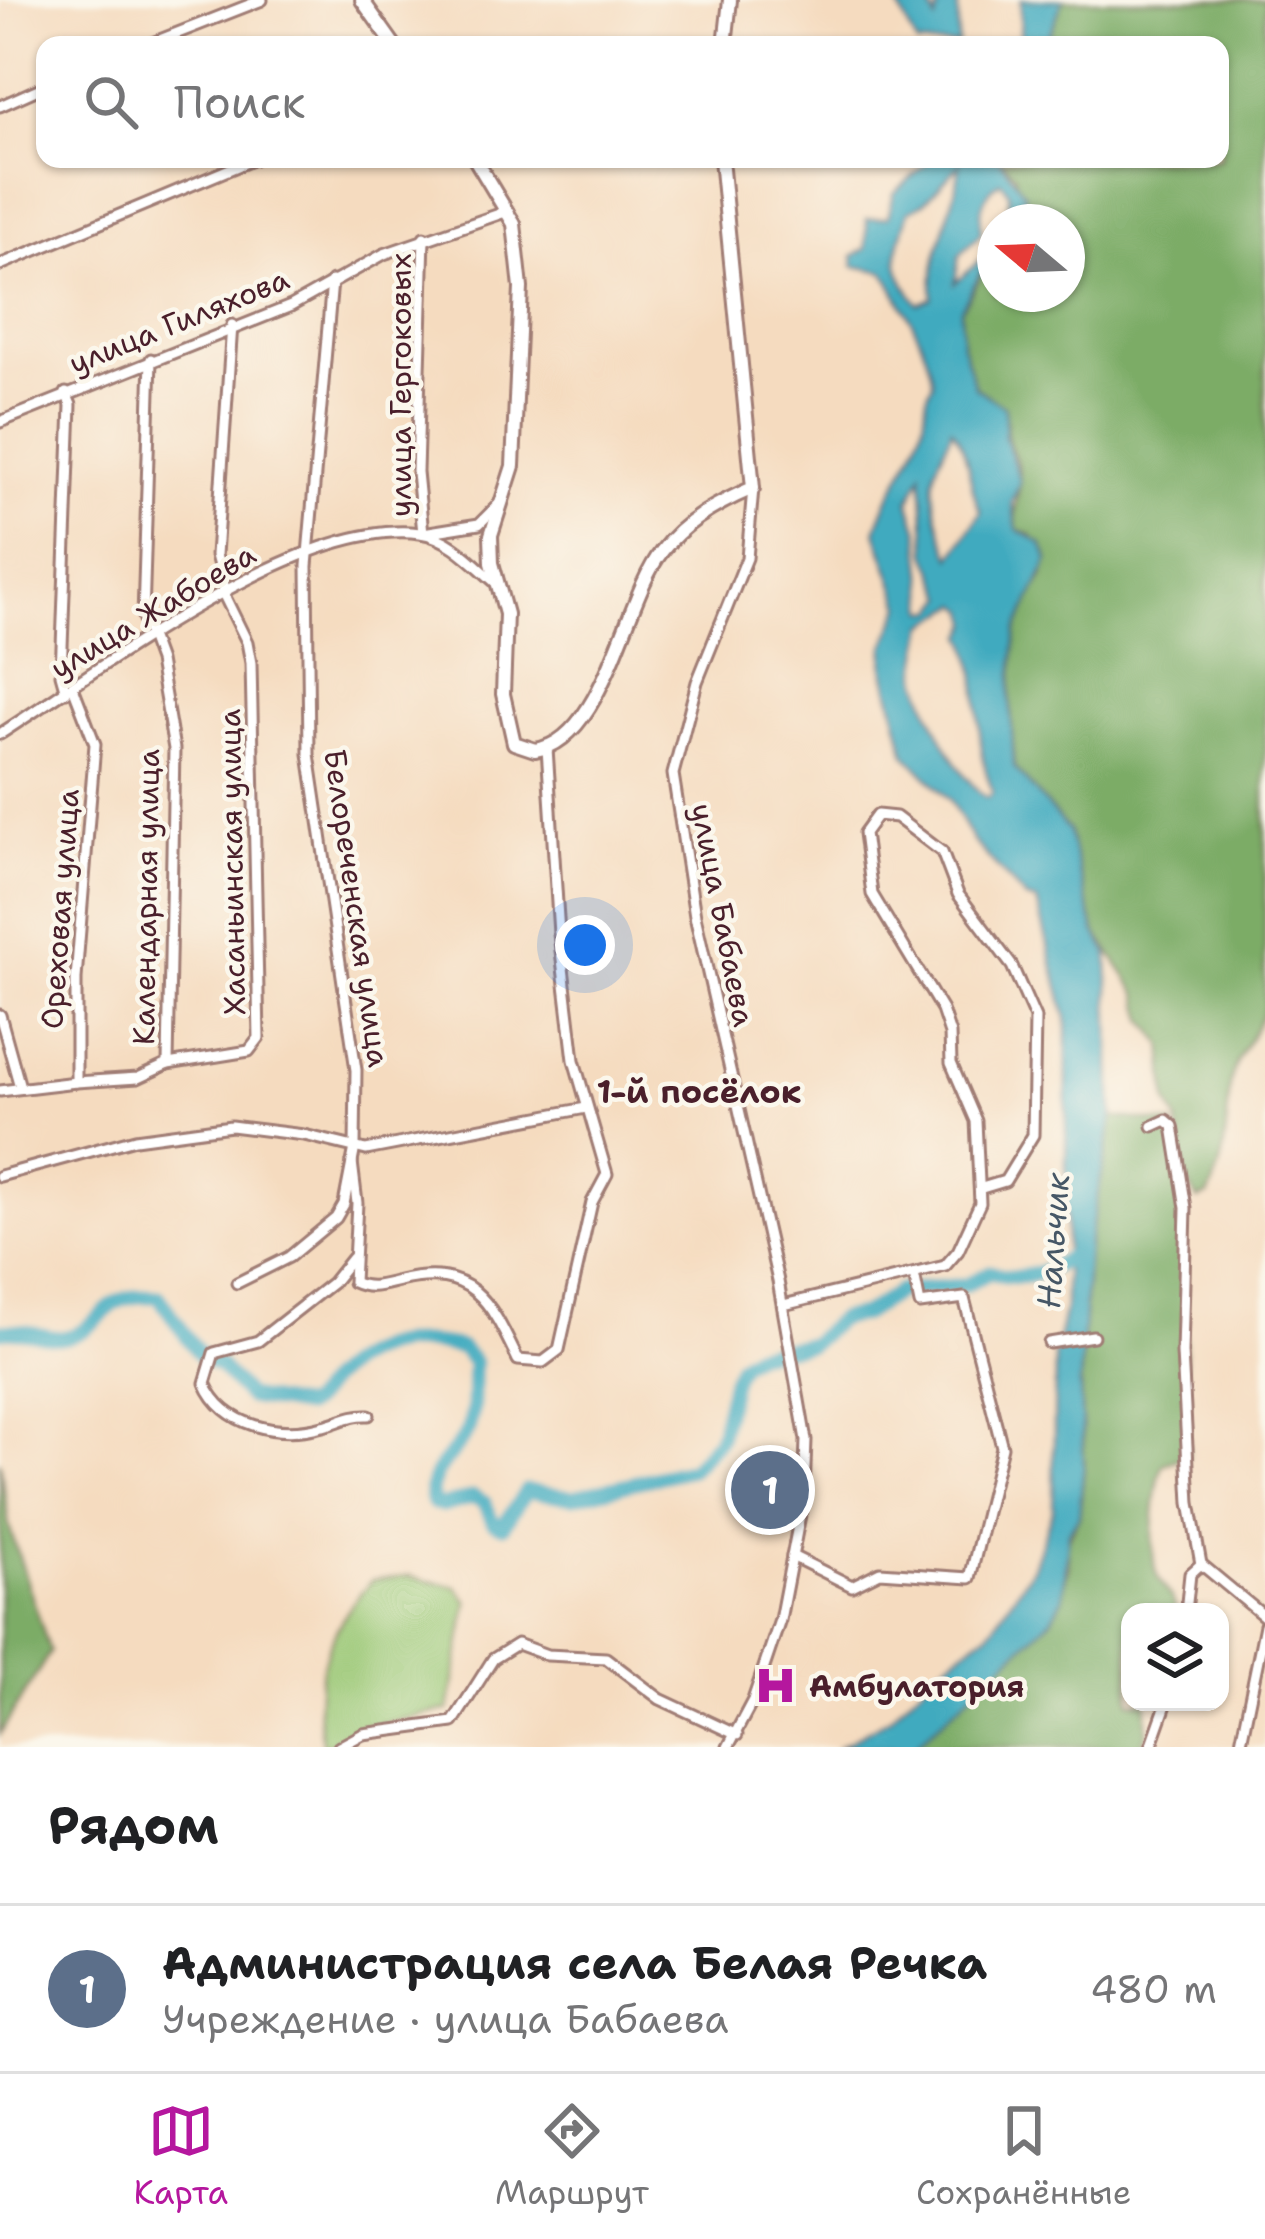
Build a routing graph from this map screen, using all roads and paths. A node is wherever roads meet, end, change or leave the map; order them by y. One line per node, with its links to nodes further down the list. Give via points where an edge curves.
1 (262, 0): 4 (street)
2 (362, 0): 5 (street)
3 (730, 0): 6 (street)
4 (170, 36)
5 (388, 36)
6 (726, 36)
7 (36, 90): 8 (street)
8 (0, 106)
9 (232, 168): 14 (street)
10 (481, 168): 12 (street)
11 (722, 168): 20 (street, улица Бабаева)
12 (509, 211): 13 (street, улица Гиляхова); 21 (street, via 522,321 518,425)
13 (424, 237): 15 (street, улица Гиляхова); 23 (street, улица Гергоковых, via 417,472)
14 (0, 265)
15 (332, 281): 16 (street, улица Гиляхова, via 291,306); 25 (street, Белореченская улица)
16 (232, 325): 17 (street, улица Гиляхова); 28 (street, Хасаньинская улица, via 216,565)
17 (151, 359): 18 (street, улица Гиляхова); 29 (street, Календарная улица, via 142,606)
18 (66, 393): 19 (street, улица Гиляхова); 30 (street, Ореховая улица, via 62,674)
19 (0, 422)
20 (754, 488): 32 (street, via 716,505 662,550 593,696); 47 (street, улица Бабаева, via 747,558 697,682 674,788)
21 (503, 498): 22 (street); 24 (street)
22 (474, 524): 23 (street, улица Жабоева); 24 (street); 26 (street, via 458,538)
23 (423, 533): 25 (street, улица Жабоева); 26 (street)
24 (491, 539): 26 (street, via 485,555); 27 (street)
25 (309, 554): 28 (street, улица Жабоева); 40 (street, Белореченская улица, via 310,771 356,1070)
26 (468, 557): 27 (street)
27 (498, 585): 32 (street, via 509,736 522,748)
28 (224, 590): 29 (street, улица Жабоева); 34 (street, Хасаньинская улица, via 251,663 259,1038 249,1051)
29 (151, 637): 30 (street, улица Жабоева); 34 (street, Календарная улица, via 174,749)
30 (69, 689): 31 (street, улица Жабоева); 35 (street, Ореховая улица, via 95,744)
31 (0, 734)
32 (547, 748): 38 (street, via 559,934)
33 (0, 1015): 36 (street)
34 (168, 1064): 35 (street, Календарная улица, via 138,1078)
35 (76, 1082): 36 (street)
36 (20, 1087): 37 (street)
37 (0, 1091)
38 (586, 1108): 40 (street, via 374,1150); 44 (street, via 607,1174 588,1216 565,1338 543,1362 518,1360 476,1288 425,1278 366,1288 351,1280)
39 (1154, 1126): 52 (street, via 1166,1120 1174,1129 1186,1243 1190,1503)
40 (355, 1147): 41 (street, Белореченская улица); 42 (street, via 231,1126 135,1139)
41 (352, 1162): 44 (street); 46 (street, Белореченская улица, via 336,1218 289,1257)
42 (0, 1176)
43 (982, 1189): 43 (street, via 976,1120 951,1063 949,1026 870,889 864,833 877,815 896,817 942,852 958,894 1012,965 1034,1018 1033,1135 1005,1180); 45 (street, via 952,1261)
44 (352, 1258): 50 (street, via 258,1341 214,1352 205,1383 228,1412 253,1426 320,1428)
45 (915, 1277): 47 (street); 51 (street, via 924,1306 964,1298 1002,1447 970,1577 880,1572 852,1586)
46 (237, 1283)
47 (783, 1305): 51 (street, улица Бабаева, via 807,1460)
48 (1091, 1337): 49 (street)
49 (1049, 1342)
50 (369, 1415)
51 (792, 1556): 56 (street, улица Бабаева, via 777,1634)
52 (1201, 1564): 53 (street, via 1190,1574); 54 (street)
53 (1187, 1603)
54 (1265, 1621): 60 (street)
55 (1164, 1711): 59 (street)
56 (737, 1735): 57 (street, via 660,1700 606,1658 547,1655 517,1643 493,1659 453,1722 378,1731); 58 (street, улица Бабаева)
57 (339, 1747)
58 (728, 1747)
59 (1151, 1747)
60 (1240, 1747)

